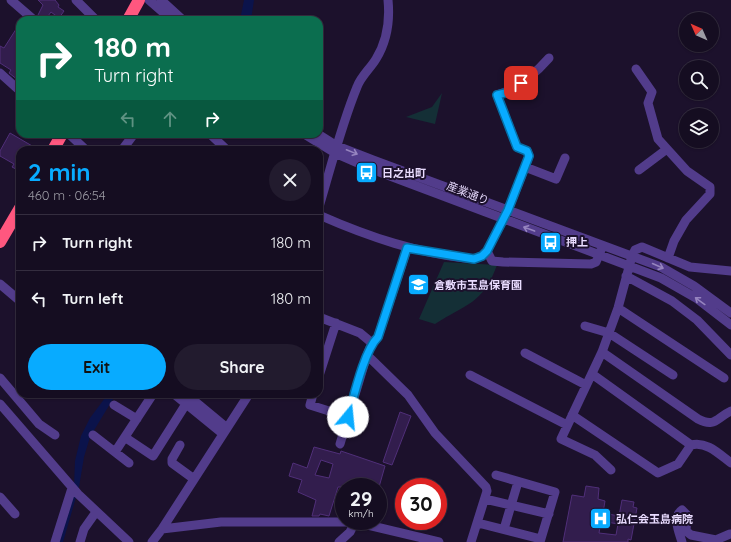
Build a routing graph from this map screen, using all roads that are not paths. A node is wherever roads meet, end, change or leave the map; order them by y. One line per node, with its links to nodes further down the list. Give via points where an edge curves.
1 (11, 0): 7 (street)
2 (76, 0): 8 (street)
3 (139, 0): 9 (highway)
4 (149, 0): 10 (street)
5 (161, 0): 11 (street)
6 (388, 0): 22 (street, via 385,37 376,60 365,71 357,85)
7 (29, 16)
8 (92, 16)
9 (130, 16)
10 (167, 16)
11 (179, 16)
12 (549, 58): 25 (street, via 513,89 497,95 517,147 527,151 529,156)
13 (636, 69): 23 (street, via 652,92 648,104 658,139)
14 (0, 73): 15 (street)
15 (16, 87)
16 (73, 138): 20 (street)
17 (214, 138): 21 (street)
18 (313, 138): 22 (street, 産業通り)
19 (323, 138): 22 (street, 産業通り)
20 (82, 146)
21 (223, 146)
22 (336, 149): 27 (street); 28 (street, 産業通り, one-way to 28); 31 (street, 産業通り, via 374,170)
23 (667, 149): 26 (street); 38 (street, via 687,171 710,187 710,194 686,220)
24 (565, 158): 25 (street, via 556,179)
25 (525, 167): 28 (street)
26 (640, 170)
27 (323, 193)
28 (508, 210): 31 (street); 33 (street, 産業通り)
29 (16, 215): 32 (highway)
30 (323, 217): 34 (street, via 350,229)
31 (503, 219): 35 (street); 36 (street, 産業通り, one-way to 31)
32 (0, 242)
33 (603, 245): 36 (street); 37 (street, 産業通り)
34 (407, 248): 35 (street, via 474,259); 51 (street, via 378,337)
35 (487, 251): 36 (street, via 492,261 503,262 591,264 596,262)
36 (599, 254): 39 (street, 産業通り)
37 (632, 256): 38 (street, via 635,250 642,247); 39 (street); 45 (street, 産業通り, one-way to 45, via 661,267 694,286)
38 (668, 258): 40 (street, via 694,268)
39 (629, 266): 41 (street); 48 (street, 産業通り, one-way to 39, via 696,298 661,278)
40 (731, 271)
41 (626, 276): 44 (street); 55 (street, via 672,301 697,320)
42 (0, 284): 43 (street)
43 (16, 298)
44 (618, 308): 50 (street); 61 (street)
45 (731, 313)
46 (323, 318): 47 (street)
47 (336, 323): 51 (street, via 360,333); 56 (street)
48 (731, 325)
49 (585, 326): 50 (street)
50 (609, 334): 52 (street); 59 (street)
51 (372, 343): 54 (street)
52 (602, 352): 57 (street); 73 (street, via 698,420 712,424)
53 (525, 353): 62 (street)
54 (367, 355): 75 (street); 94 (street, via 408,395 435,433 484,484 487,491)
55 (731, 355)
56 (323, 364)
57 (592, 374): 62 (street); 84 (street)
58 (470, 375): 77 (street)
59 (673, 375)
60 (0, 378): 63 (street)
61 (724, 378)
62 (586, 385): 74 (street)
63 (16, 397)
64 (17, 398): 79 (street, via 39,424)
65 (150, 398): 76 (street)
66 (179, 398): 71 (street)
67 (190, 398): 78 (street)
68 (246, 398): 78 (street)
69 (313, 398): 75 (street, via 310,405)
70 (0, 404): 92 (street)
71 (186, 404): 78 (street); 81 (street, via 153,456)
72 (114, 405): 76 (street)
73 (731, 410)
74 (572, 414): 77 (street); 84 (street, via 658,473 678,464)
75 (348, 417): 82 (street)
76 (137, 419): 81 (street)
77 (567, 425): 88 (street, via 561,439 588,450)
78 (225, 431): 90 (street)
79 (55, 435)
80 (94, 435): 85 (street)
81 (126, 438): 85 (street)
82 (340, 444)
83 (180, 445): 90 (street, via 172,458 172,463)
84 (692, 445): 87 (street, via 705,445)
85 (115, 452): 86 (street)
86 (129, 463)
87 (731, 463)
88 (611, 470)
89 (496, 475): 91 (street)
90 (194, 479): 101 (street)
91 (518, 482): 95 (street); 98 (street, via 555,492)
92 (75, 491): 96 (street); 107 (street)
93 (0, 496): 97 (street)
94 (485, 498): 95 (street); 100 (street)
95 (511, 505): 98 (street); 102 (street)
96 (96, 512): 108 (street, via 84,529); 109 (street)
97 (15, 514)
98 (549, 514): 106 (street)
99 (335, 522): 101 (street, via 221,522)
100 (478, 523): 102 (street); 113 (street)
101 (162, 529): 110 (street)
102 (504, 529): 106 (street)
103 (351, 530): 111 (street)
104 (387, 530): 112 (street)
105 (730, 534): 114 (street, via 716,540 691,535 686,531 687,515 682,510 677,517)
106 (540, 540)
107 (56, 542)
108 (80, 542)
109 (129, 542)
110 (152, 542)
111 (339, 542)
112 (438, 542)
113 (471, 542)
114 (682, 542)

